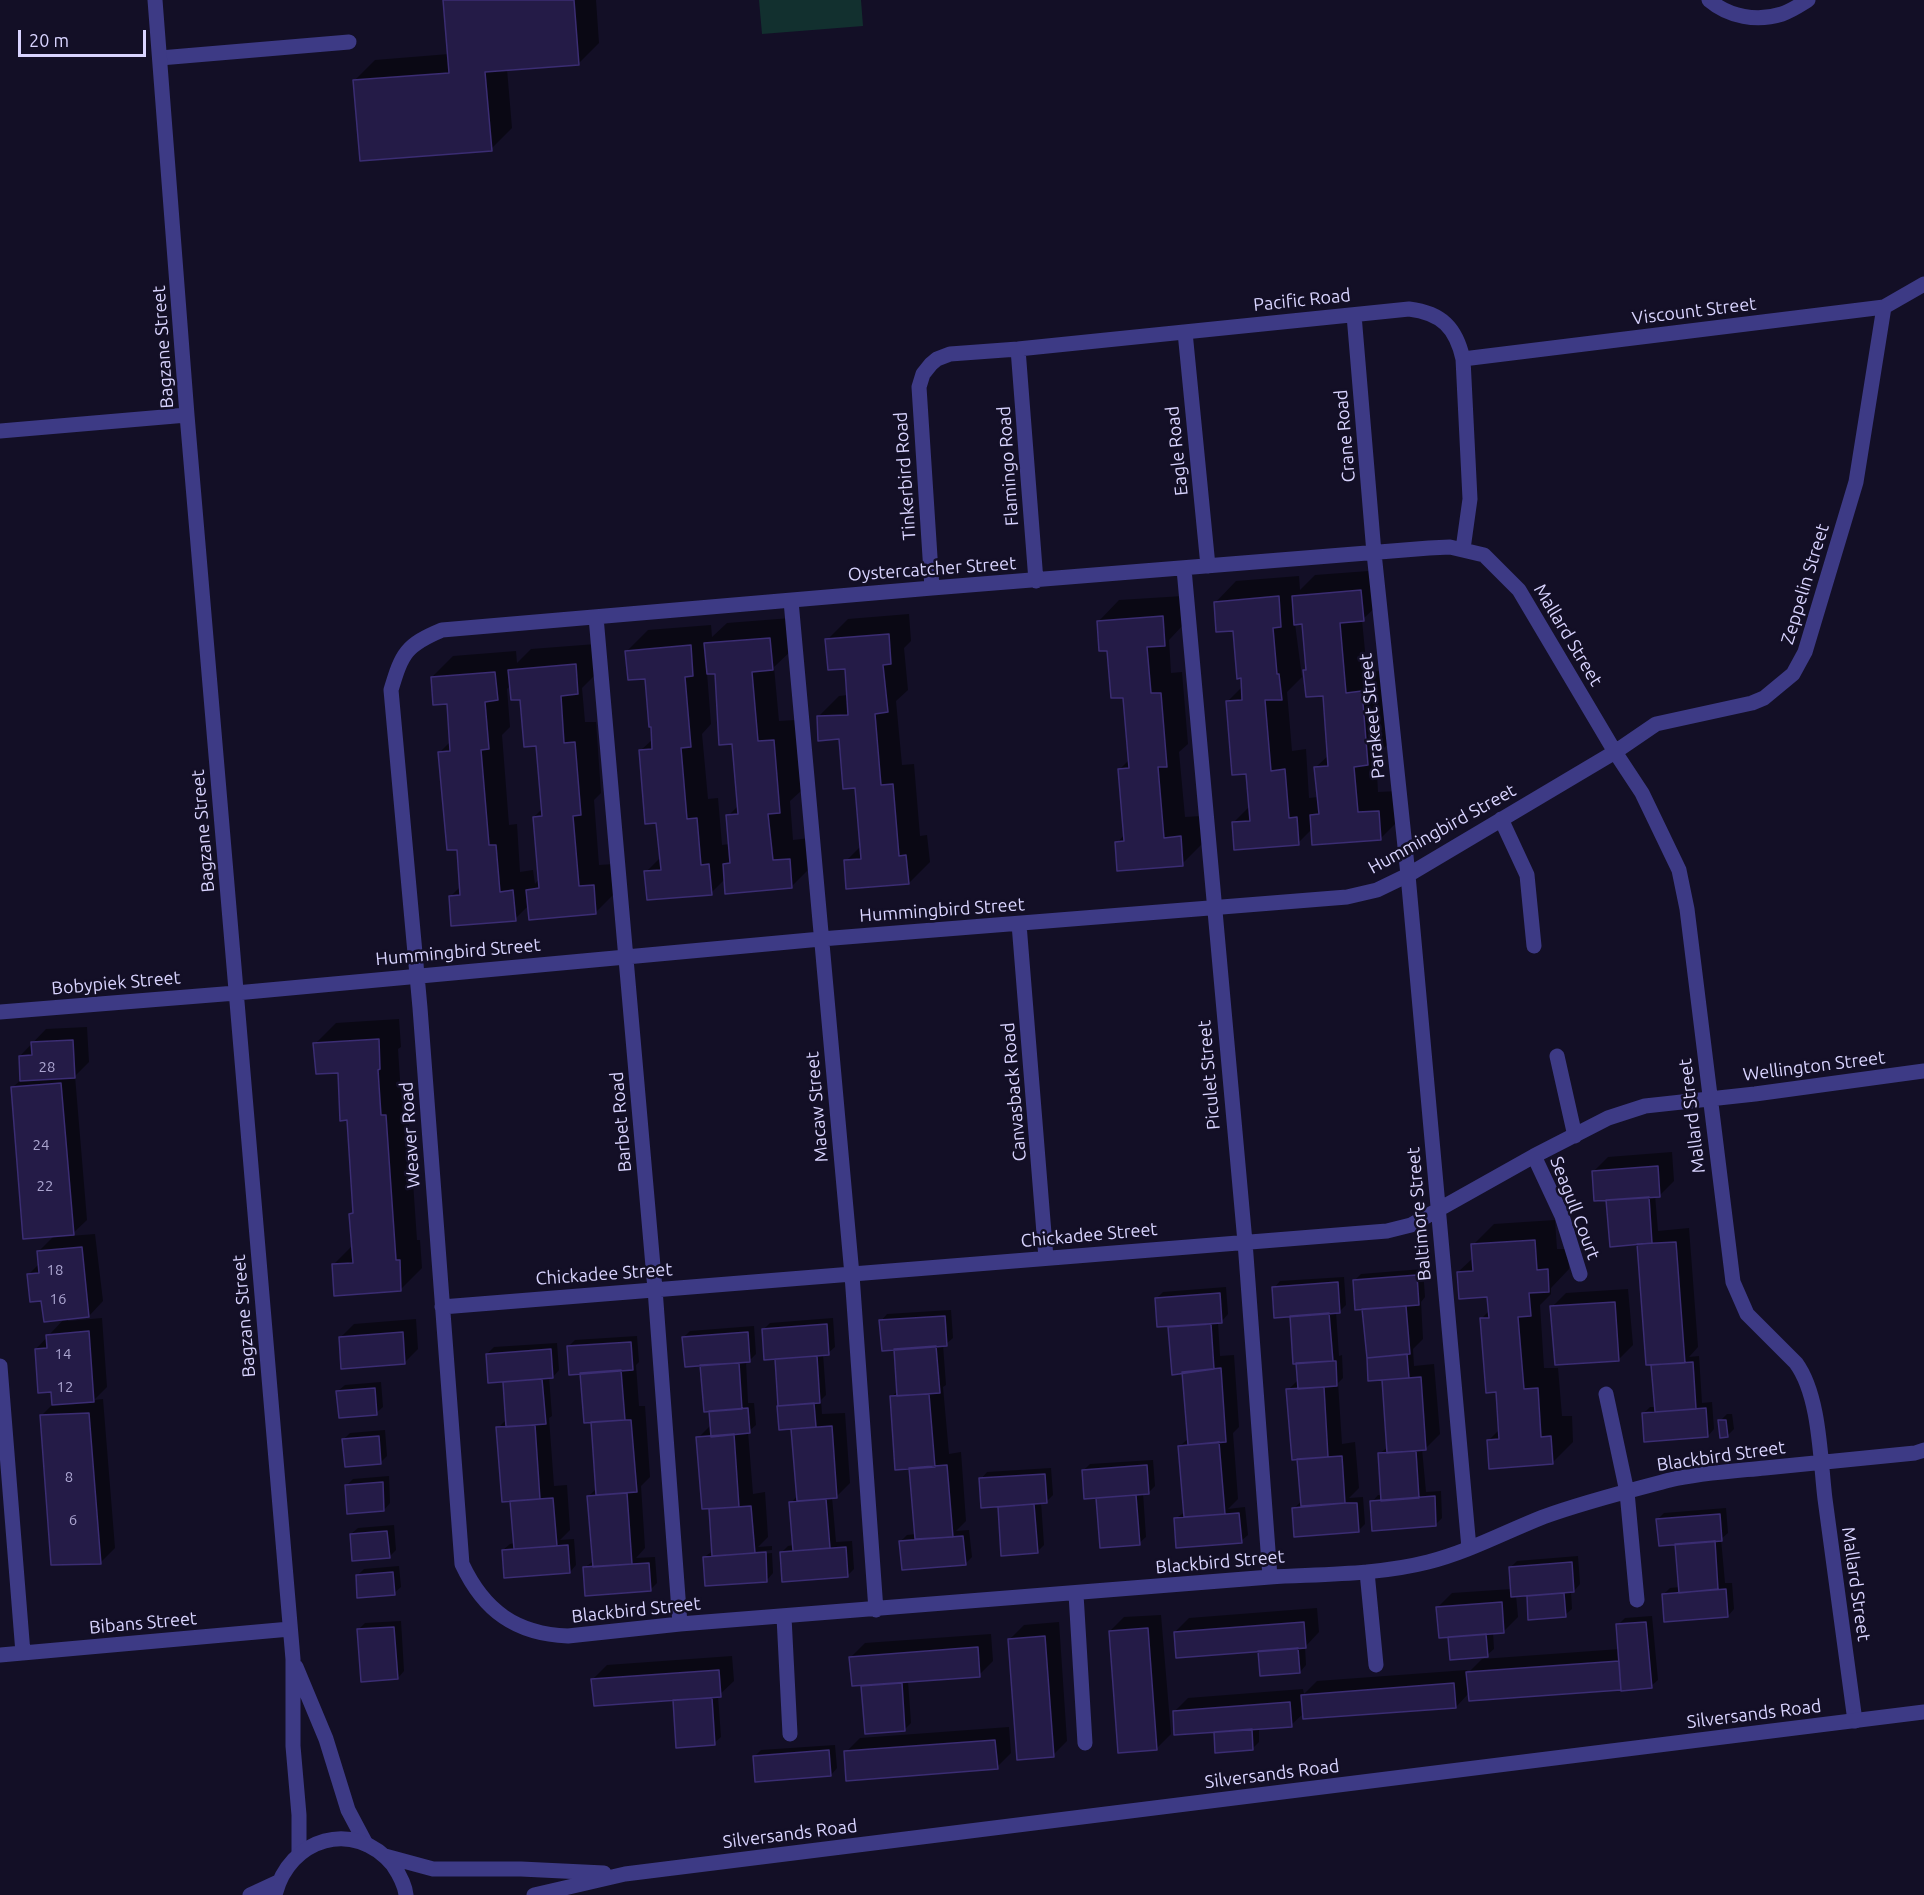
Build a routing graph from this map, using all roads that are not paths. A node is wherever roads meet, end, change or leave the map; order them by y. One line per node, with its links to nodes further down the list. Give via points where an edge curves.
1 (155, 0): 5 (street, Bagzane Street)
2 (1709, 0): 3 (street, via 1730,13 1767,18 1784,14)
3 (1808, 0)
4 (349, 42): 5 (street)
5 (160, 58): 13 (street, Bagzane Street)
6 (1924, 284): 7 (street, Viscount Street)
7 (1884, 307): 11 (street, Viscount Street); 24 (street, Zeppelin Street, via 1856,482 1800,664 1764,698 1656,724)
8 (1354, 315): 9 (street, Pacific Road); 11 (street, Pacific Road, via 1409,309 1437,316 1450,327); 16 (street, Crane Road)
9 (1185, 332): 10 (street, Pacific Road); 17 (street, Eagle Road)
10 (1018, 349): 12 (street, Pacific Road, via 950,354); 19 (street, Flamingo Road)
11 (1463, 359): 15 (street, Pacific Road, via 1470,498)
12 (931, 364): 20 (street, Tinkerbird Road, via 919,387)
13 (187, 416): 14 (street); 33 (street, Bagzane Street)
14 (0, 431)
15 (1463, 549): 16 (street, Oystercatcher Street); 24 (street, Mallard Street, via 1484,555 1519,590)
16 (1374, 553): 17 (street, Oystercatcher Street); 26 (street, Parakeet Street)
17 (1208, 566): 18 (street, Oystercatcher Street)
18 (1184, 569): 19 (street, Oystercatcher Street); 27 (street, Piculet Street)
19 (1036, 581): 20 (street, Oystercatcher Street)
20 (932, 588): 21 (street, Oystercatcher Street)
21 (791, 601): 22 (street, Oystercatcher Street); 29 (street, Macaw Street)
22 (596, 617): 23 (street, Oystercatcher Street, via 442,630); 31 (street, Barbet Road)
23 (410, 648): 32 (street, Weaver Road, via 399,663 392,690)
24 (1615, 752): 25 (street, Hummingbird Street); 37 (street, Mallard Street, via 1642,793 1678,870 1687,909)
25 (1501, 819): 26 (street, Hummingbird Street); 30 (street, via 1527,875)
26 (1408, 875): 27 (street, Hummingbird Street, via 1377,890 1347,897); 40 (street, Baltimore Street)
27 (1213, 908): 28 (street, Hummingbird Street); 41 (street, Piculet Street)
28 (1019, 924): 29 (street, Hummingbird Street); 42 (street, Canvasback Road)
29 (821, 939): 31 (street, Hummingbird Street); 44 (street, Macaw Street)
30 (1534, 946)
31 (625, 956): 32 (street, Hummingbird Street); 45 (street, Barbet Road)
32 (417, 976): 33 (street, Hummingbird Street); 46 (street, Weaver Road)
33 (236, 993): 34 (street, Bobypiek Street); 61 (street, Bagzane Street)
34 (0, 1012)
35 (1557, 1056): 38 (street)
36 (1924, 1071): 37 (street, Wellington Street)
37 (1710, 1099): 38 (street, Chickadee Street, via 1645,1106 1608,1118); 50 (street, Mallard Street, via 1733,1282 1747,1314 1803,1372 1812,1392)
38 (1575, 1136): 39 (street, Chickadee Street)
39 (1534, 1156): 40 (street, Chickadee Street); 43 (street, Seagull Court, via 1562,1216)
40 (1438, 1209): 41 (street, Chickadee Street, via 1411,1225 1387,1231); 52 (street, Baltimore Street)
41 (1245, 1242): 42 (street, Chickadee Street); 54 (street, Piculet Street)
42 (1046, 1258): 44 (street, Chickadee Street)
43 (1580, 1274)
44 (852, 1275): 45 (street, Chickadee Street); 57 (street, Macaw Street)
45 (655, 1290): 46 (street, Chickadee Street); 60 (street, Barbet Road)
46 (442, 1307): 58 (street, Weaver Road, via 462,1564 486,1603)
47 (0, 1366): 62 (street)
48 (1606, 1394): 51 (street)
49 (1924, 1450): 50 (street)
50 (1820, 1463): 51 (street, Blackbird Street, via 1673,1479); 67 (street, Mallard Street)
51 (1627, 1492): 52 (street, Blackbird Street, via 1543,1518); 56 (street)
52 (1469, 1548): 53 (street, Blackbird Street, via 1425,1563)
53 (1367, 1572): 54 (street, Blackbird Street); 65 (street)
54 (1270, 1577): 55 (street, Blackbird Street)
55 (1076, 1593): 57 (street, Blackbird Street); 69 (street)
56 (1637, 1600)
57 (876, 1610): 59 (street, Blackbird Street)
58 (497, 1613): 60 (street, Blackbird Street, via 531,1632 550,1636)
59 (784, 1617): 60 (street, Blackbird Street); 68 (street)
60 (680, 1624)
61 (290, 1629): 62 (street, Bibans Street); 64 (street, Bagzane Street)
62 (23, 1653): 63 (street, Bibans Street)
63 (0, 1654)
64 (293, 1659): 70 (street, Bagzane Street, via 326,1739 348,1810); 71 (street, Bagzane Street)
65 (1376, 1665)
66 (1924, 1712): 67 (street, Silversands Road)
67 (1855, 1721): 73 (street, Silversands Road)
68 (790, 1734)
69 (1085, 1743)
70 (366, 1844): 71 (street, via 332,1839); 72 (street)
71 (299, 1853): 74 (street, via 286,1866)
72 (385, 1856): 73 (street, Silversands Road, via 432,1869); 76 (street, via 398,1872)
73 (625, 1874): 77 (street, Silversands Road)
74 (277, 1888): 75 (street)
75 (250, 1895)
76 (406, 1895)
77 (534, 1895)

